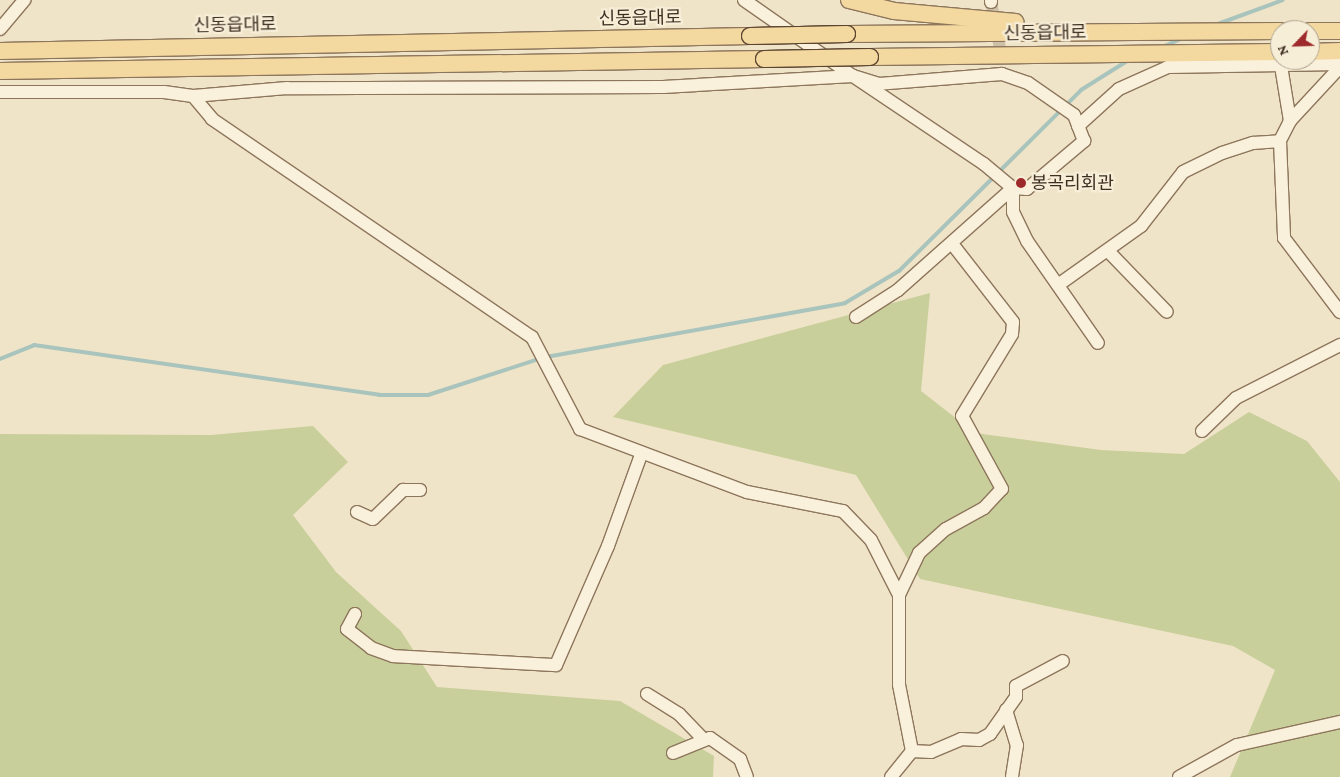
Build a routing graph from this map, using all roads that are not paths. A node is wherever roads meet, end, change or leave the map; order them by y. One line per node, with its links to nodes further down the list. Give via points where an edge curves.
1 (24, 0): 4 (street)
2 (744, 0): 20 (street)
3 (849, 0): 5 (main road, via 938,16)
4 (0, 29)
5 (1131, 30): 6 (main road, 신동읍대로); 9 (main road, 신동읍대로, bridge)
6 (1270, 31)
7 (1320, 31): 8 (main road)
8 (1340, 31)
9 (0, 51)
10 (1320, 52): 11 (main road)
11 (1340, 52)
12 (1002, 58): 19 (street)
13 (1270, 59): 18 (main road, 신동읍대로, bridge, via 1096,52)
14 (1270, 60): 23 (street, via 1168,67 1119,89)
15 (1320, 63): 16 (street)
16 (1340, 65): 24 (street)
17 (1282, 70): 24 (street)
18 (0, 71)
19 (1002, 74): 20 (street, via 879,84); 23 (street, via 1028,83)
20 (854, 76): 22 (street, via 662,87 287,88); 26 (street)
21 (0, 92): 22 (street, via 164,92)
22 (193, 96): 36 (street, via 212,119 488,303 532,337 580,429)
23 (1076, 120): 26 (street, via 1084,141 1027,189)
24 (1290, 121): 25 (street)
25 (1280, 141): 28 (street, via 1253,143 1222,153 1183,172 1142,226); 31 (street, via 1284,238)
26 (1011, 186): 27 (street); 29 (street, via 1017,222)
27 (953, 244): 32 (street, via 898,290); 39 (street, via 1013,322 1012,334 962,416 1002,489 984,508 946,530 919,553)
28 (1109, 252): 29 (street); 30 (street)
29 (1058, 286): 33 (street)
30 (1167, 312)
31 (1340, 312)
32 (856, 317)
33 (1098, 343)
34 (1340, 345): 35 (street, via 1236,398)
35 (1202, 430)
36 (641, 455): 39 (street, via 747,492 843,511 871,540); 40 (street, via 608,546 556,665 393,656 371,648 347,629)
37 (420, 490): 38 (street, via 403,490 373,519)
38 (357, 512)
39 (899, 595): 46 (street, via 899,685)
40 (355, 614)
41 (1063, 662): 43 (street, via 1016,686 1016,697)
42 (647, 694): 45 (street, via 679,714)
43 (1006, 710): 46 (street, via 990,734 979,740 961,739 931,752); 50 (street, via 1017,745)
44 (1340, 722): 51 (street, via 1237,745)
45 (703, 739): 47 (street); 48 (street, via 710,738 740,759)
46 (912, 750): 49 (street)
47 (673, 753)
48 (747, 777)
49 (891, 777)
50 (1012, 777)
51 (1179, 777)

